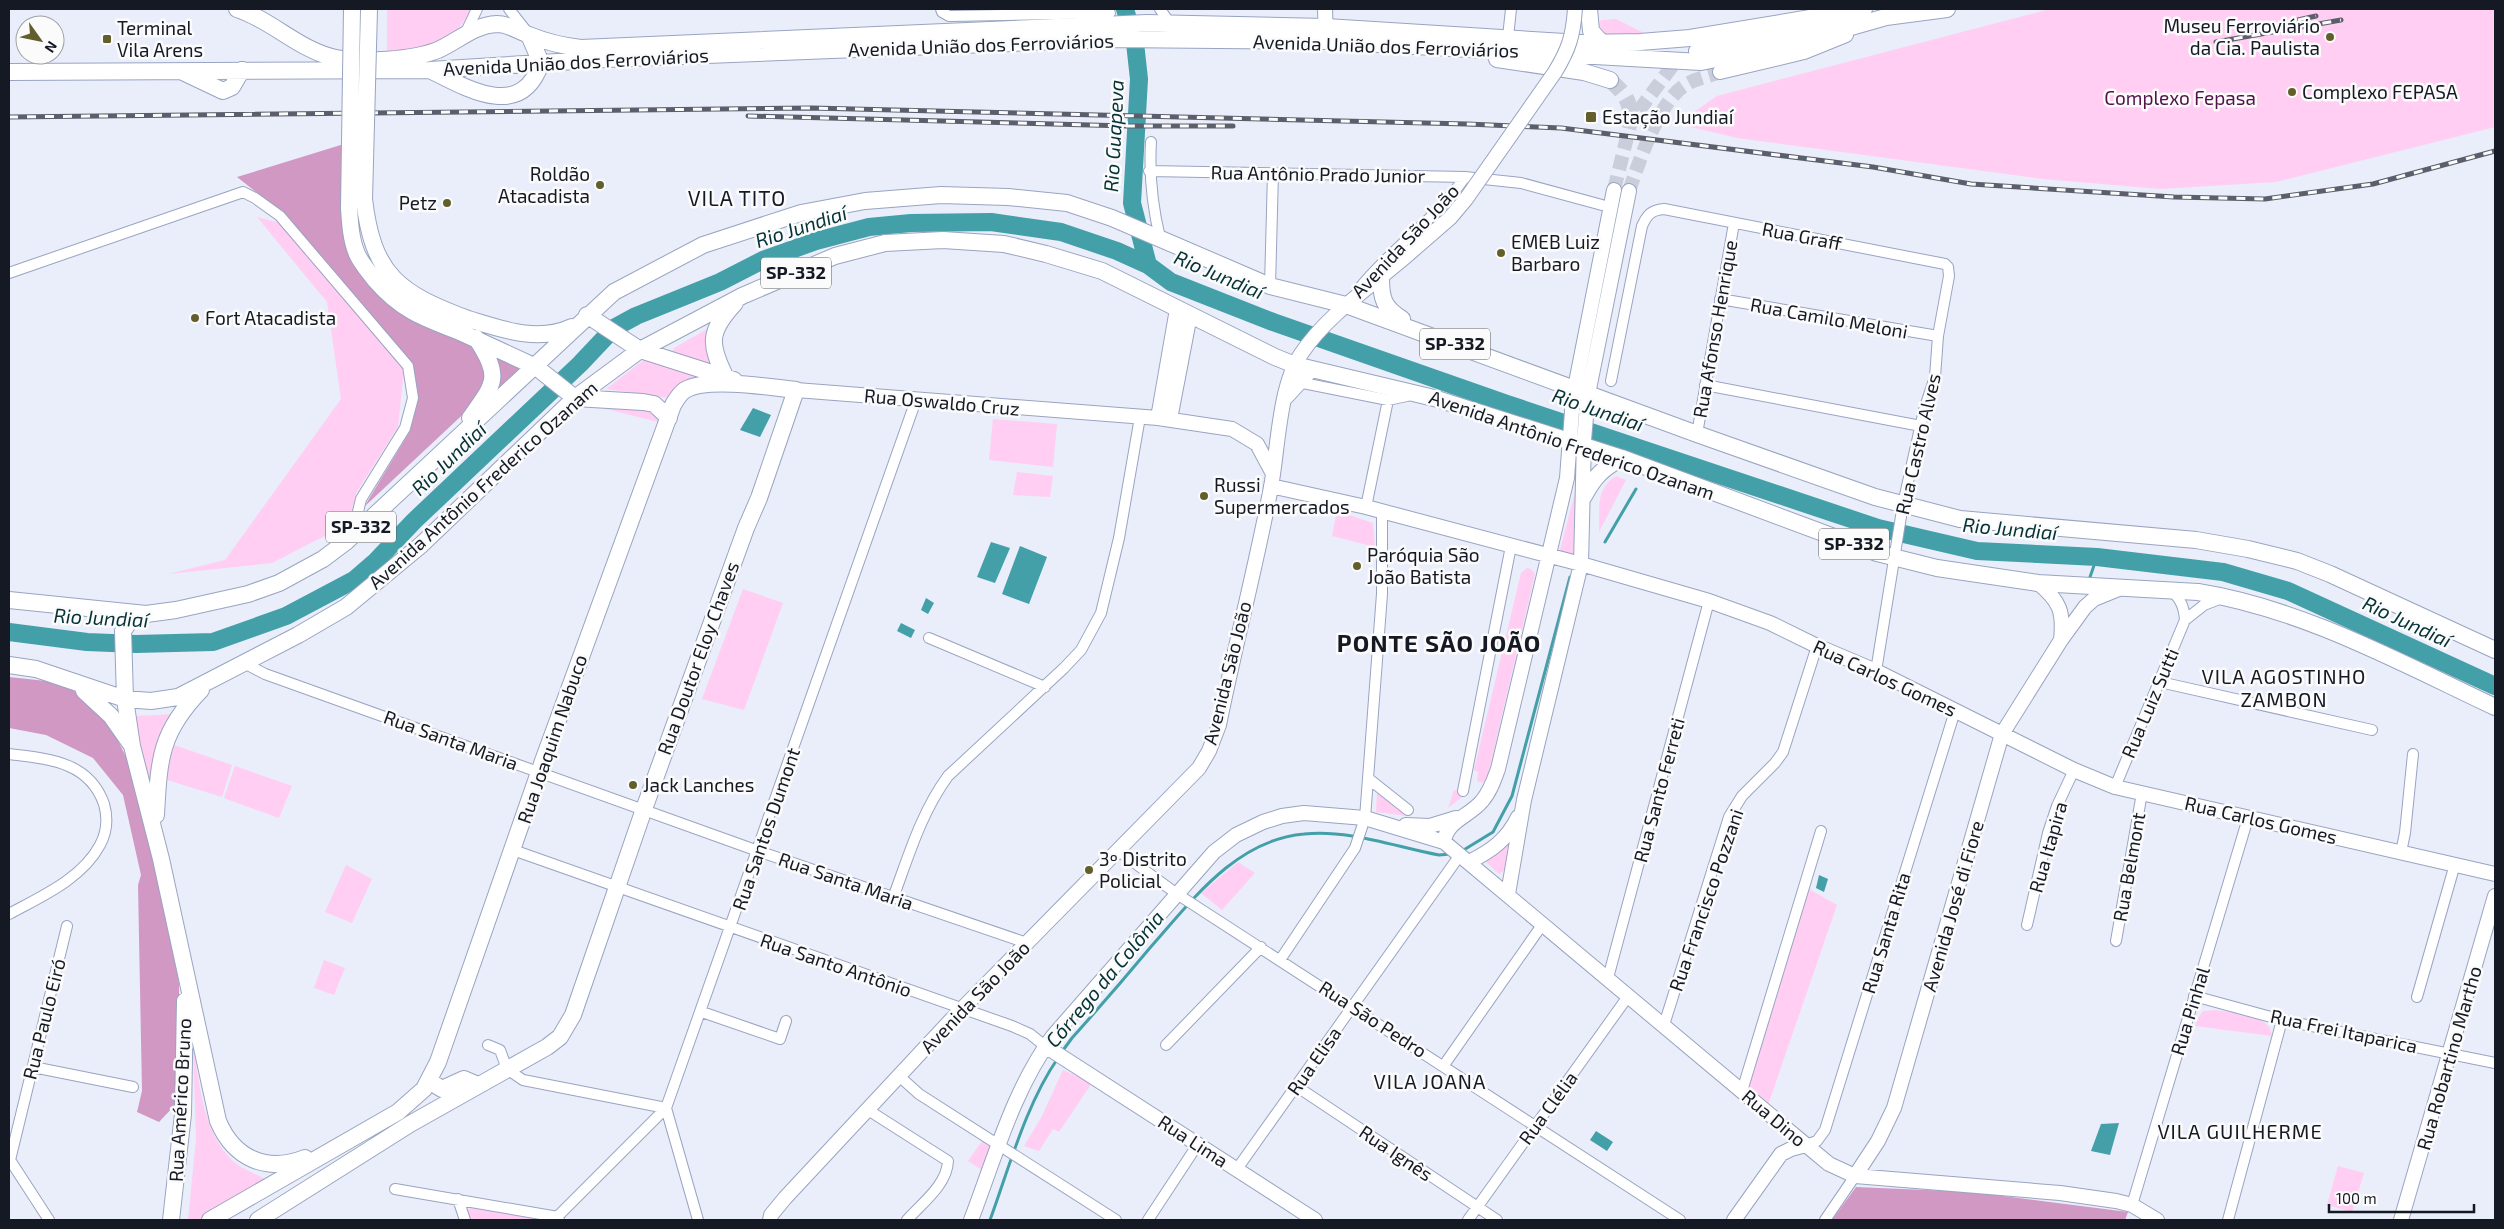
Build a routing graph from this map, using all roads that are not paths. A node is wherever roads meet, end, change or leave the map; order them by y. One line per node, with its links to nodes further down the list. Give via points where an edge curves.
1 (352, 9): 49 (main road, bridge, via 349,208 357,255 370,275 398,304 416,315)
2 (368, 9): 49 (main road, bridge, via 364,200 372,244 385,269 412,295)
3 (477, 9): 19 (street)
4 (509, 9): 21 (street)
5 (1160, 9): 18 (street)
6 (1325, 9): 20 (main road)
7 (1511, 9): 22 (street)
8 (1575, 9): 42 (main road, Avenida São João, bridge, via 1568,50 1466,199 1450,218)
9 (1589, 9): 23 (main road, via 1590,30)
10 (1862, 9): 23 (main road, Avenida União dos Ferroviários, via 1690,38); 25 (main road, via 1843,20 1785,35)
11 (1947, 9): 16 (main road, Avenida União dos Ferroviários)
12 (246, 10): 19 (main road, Avenida União dos Ferroviários, via 316,51 339,58 426,54)
13 (1036, 11): 15 (street); 17 (street)
14 (945, 12): 15 (street)
15 (994, 12)
16 (1902, 16): 24 (main road, Avenida União dos Ferroviários, via 1886,17 1791,44 1701,62); 29 (main road, via 1804,52)
17 (1113, 25): 18 (main road, Avenida União dos Ferroviários); 20 (main road, Avenida União dos Ferroviários, via 1150,40); 21 (main road, Avenida União dos Ferroviários, via 581,48 562,46); 26 (main road, Avenida União dos Ferroviários)
18 (1170, 25): 20 (main road, Avenida União dos Ferroviários)
19 (465, 34): 21 (main road, Avenida União dos Ferroviários, via 498,24)
20 (1326, 34): 22 (main road, Avenida União dos Ferroviários); 24 (main road, Avenida União dos Ferroviários)
21 (529, 35): 26 (main road)
22 (1508, 37): 23 (main road, Avenida União dos Ferroviários)
23 (1602, 43)
24 (1408, 45): 30 (main road, via 1584,72)
25 (1696, 51)
26 (541, 63): 27 (main road, Avenida União dos Ferroviários); 27 (main road, via 536,78 527,88 494,96 480,94)
27 (430, 70): 28 (main road, Avenida União dos Ferroviários)
28 (9, 72)
29 (1720, 72)
30 (1610, 80)
31 (1150, 142): 32 (street)
32 (1149, 171): 33 (street, Rua Antônio Prado Junior); 39 (street)
33 (1273, 173): 34 (street, Rua Antônio Prado Junior); 43 (street)
34 (1465, 177): 37 (street, Rua Antônio Prado Junior, via 1521,183); 46 (street, Avenida São João, via 1451,197 1386,258)
35 (1614, 190): 63 (main road)
36 (1628, 192): 63 (main road)
37 (1602, 206)
38 (1734, 223): 41 (street, Rua Graff, via 1945,264); 45 (street, Rua Afonso Henrique); 57 (street, Rua Graff, via 1664,209 1647,215 1642,226)
39 (1152, 235): 43 (main road, SP-332); 48 (main road, SP-332, via 1067,203 941,195 856,202 801,213 703,245 614,292)
40 (9, 273): 81 (street, via 243,192 280,216 408,366 413,398 405,428 361,499)
41 (1949, 276): 51 (street, Rua Castro Alves)
42 (1381, 278): 46 (main road, Avenida São João); 50 (main road, via 1381,292 1389,311)
43 (1270, 286): 46 (main road, SP-332)
44 (742, 296): 47 (main road, Avenida Antônio Frederico Ozanam / SP-332, via 835,256 885,244 943,240 1004,244 1046,254 1102,271); 53 (main road, Avenida Antônio Frederico Ozanam / SP-332); 56 (main road, via 716,325 713,348)
45 (1720, 299): 51 (street, Rua Camilo Meloni); 60 (street, Rua Afonso Henrique)
46 (1346, 305): 50 (main road, SP-332); 54 (main road, Avenida São João, via 1333,317)
47 (1183, 312): 54 (main road, Avenida Antônio Frederico Ozanam / SP-332, via 1275,357); 70 (main road)
48 (587, 321): 49 (main road, via 551,335); 53 (main road); 55 (main road, SP-332)
49 (464, 325): 52 (main road)
50 (1426, 333): 63 (main road, SP-332)
51 (1938, 336): 71 (street, Rua Castro Alves, via 1935,378)
52 (476, 338): 55 (main road); 74 (main road, via 491,362 493,378 482,400)
53 (640, 350): 56 (main road); 64 (main road, Avenida Antônio Frederico Ozanam / SP-332)
54 (1302, 363): 58 (main road); 62 (main road, Avenida São João); 65 (main road, Avenida Antônio Frederico Ozanam / SP-332)
55 (542, 371): 64 (main road); 74 (main road, SP-332)
56 (726, 378): 59 (main road)
57 (1611, 381)
58 (1298, 382): 62 (main road); 67 (street)
59 (751, 384): 61 (main road, Rua Oswaldo Cruz); 69 (main road, Rua Oswaldo Cruz, via 690,388 679,395)
60 (1705, 385): 71 (street); 72 (street, Rua Afonso Henrique)
61 (796, 390): 66 (main road, Rua Oswaldo Cruz); 122 (main road, Rua Doutor Eloy Chaves)
62 (1286, 396): 76 (main road, Avenida São João, via 1276,439)
63 (1581, 396): 72 (main road, SP-332); 73 (main road)
64 (573, 397): 69 (main road, via 654,404); 100 (main road, Avenida Antônio Frederico Ozanam / SP-332, via 421,545 346,607)
65 (1434, 398): 67 (street, via 1406,396); 73 (main road, Avenida Antônio Frederico Ozanam / SP-332)
66 (916, 400): 68 (main road, Rua Oswaldo Cruz); 132 (street, Rua Santos Dumont)
67 (1388, 400): 78 (street)
68 (1140, 417): 70 (main road, Rua Oswaldo Cruz); 106 (street, via 1119,538 1101,613 1081,650)
69 (668, 418): 116 (main road, Rua Joaquim Nabuco)
70 (1164, 418): 76 (main road, Rua Oswaldo Cruz, via 1232,428 1257,444)
71 (1921, 426): 79 (street, Rua Castro Alves)
72 (1696, 434): 79 (main road, SP-332)
73 (1578, 440): 75 (main road, Avenida Antônio Frederico Ozanam / SP-332); 77 (main road); 84 (main road)
74 (447, 449): 81 (main road, SP-332)
75 (1622, 458): 77 (main road, via 1595,477); 83 (main road, Avenida Antônio Frederico Ozanam / SP-332, via 1859,546)
76 (1272, 480): 78 (main road, Rua Carlos Gomes); 131 (main road, Avenida São João, via 1219,725 1209,751 1199,768)
77 (1584, 496): 85 (main road)
78 (1366, 507): 80 (main road, Rua Carlos Gomes)
79 (1903, 509): 83 (street, Rua Castro Alves); 99 (main road, SP-332, via 1960,519 2196,540 2248,549 2330,574)
80 (1382, 511): 82 (main road, Rua Carlos Gomes); 117 (street, via 1382,594)
81 (353, 535): 93 (main road, SP-332, via 323,559 279,583 248,594)
82 (1511, 546): 84 (main road, Rua Carlos Gomes); 119 (street)
83 (1895, 552): 86 (main road, Avenida Antônio Frederico Ozanam / SP-332, via 1937,568); 102 (street, Rua Castro Alves)
84 (1548, 556): 85 (main road, Rua Carlos Gomes); 124 (main road, via 1498,769 1482,801)
85 (1581, 564): 92 (main road, Rua Carlos Gomes); 121 (main road)
86 (2038, 583): 87 (main road, Avenida Antônio Frederico Ozanam / SP-332); 89 (main road)
87 (2121, 588): 88 (main road, Avenida Antônio Frederico Ozanam / SP-332); 94 (main road, Avenida José di Fiore, via 2094,599)
88 (2172, 590): 90 (main road, Avenida Antônio Frederico Ozanam / SP-332); 95 (street, via 2180,600)
89 (2053, 596): 94 (main road); 97 (main road, via 2062,613)
90 (2226, 596): 95 (street, via 2204,605); 108 (main road, Avenida Antônio Frederico Ozanam / SP-332, via 2315,624)
91 (9, 600): 93 (main road)
92 (1709, 601): 98 (main road, Rua Carlos Gomes, via 1770,623); 151 (street, Rua Santo Ferreti)
93 (146, 614): 107 (main road, via 133,616 123,631)
94 (2080, 615): 97 (main road, Avenida José di Fiore)
95 (2185, 620): 105 (street, Rua Luiz Sutti)
96 (929, 638): 106 (street)
97 (2061, 640): 111 (main road, Avenida José di Fiore)
98 (1817, 646): 102 (main road, Rua Carlos Gomes); 161 (street, Rua Francisco Pozzani, via 1783,752 1742,796 1730,817)
99 (2495, 650)
100 (244, 663): 104 (main road, Avenida Antônio Frederico Ozanam / SP-332); 116 (street, Rua Santa Maria, via 265,674)
101 (9, 664): 103 (main road)
102 (1876, 671): 109 (main road, Rua Carlos Gomes)
103 (67, 680): 107 (main road, Avenida Antônio Frederico Ozanam); 112 (main road, via 89,694 106,711)
104 (210, 680): 107 (main road, Avenida Antônio Frederico Ozanam / SP-332, via 178,697 151,701); 129 (main road, via 186,705 168,732 158,769)
105 (2160, 682): 110 (street); 118 (street, Rua Luiz Sutti)
106 (1044, 687): 141 (street, via 948,776 934,795)
107 (125, 692): 112 (main road)
108 (2495, 707)
109 (1955, 711): 111 (main road, Rua Carlos Gomes); 181 (street, Rua Santa Rita, via 1825,1130 1817,1140)
110 (2372, 730)
111 (2002, 734): 115 (main road, Rua Carlos Gomes); 185 (main road, Avenida José di Fiore, via 1894,1108 1878,1141)
112 (132, 746): 129 (main road)
113 (9, 754): 142 (street, via 52,760 81,772 98,788 107,826 100,846 83,866 49,892)
114 (2413, 754): 134 (street)
115 (2074, 770): 118 (main road, Rua Carlos Gomes); 143 (street, Rua Itapira, via 2048,833)
116 (539, 771): 122 (street, Rua Santa Maria); 130 (main road, Rua Joaquim Nabuco)
117 (1368, 779): 123 (street); 126 (street)
118 (2114, 786): 120 (main road, Rua Carlos Gomes)
119 (1463, 791)
120 (2142, 793): 125 (main road, Rua Carlos Gomes); 147 (street, Rua Belmont)
121 (1524, 800): 133 (main road, via 1505,838 1485,854); 138 (main road)
122 (644, 809): 132 (street, Rua Santa Maria); 137 (main road, Rua Doutor Eloy Chaves)
123 (1408, 810)
124 (1472, 810): 127 (main road, via 1430,826); 133 (main road, via 1447,830)
125 (2248, 818): 134 (main road, Rua Carlos Gomes); 154 (street, Rua Pinhal)
126 (1364, 824): 127 (main road); 140 (main road, via 1304,813 1263,822 1236,835 1214,852); 150 (street, via 1355,848)
127 (1386, 824): 133 (main road)
128 (1821, 831): 175 (street)
129 (155, 832): 152 (main road)
130 (513, 850): 137 (street, Rua Santo Antônio); 171 (main road, Rua Joaquim Nabuco)
131 (1117, 850): 140 (street, Rua São Pedro); 148 (main road, Avenida São João)
132 (758, 851): 141 (street, Rua Santa Maria); 146 (street, Rua Santos Dumont)
133 (1456, 852): 138 (main road, Rua Dino); 156 (street, Rua Elisa)
134 (2401, 852): 135 (main road, Rua Carlos Gomes)
135 (2455, 864): 136 (main road, Rua Carlos Gomes); 155 (street)
136 (2495, 874)
137 (616, 886): 146 (street, Rua Santo Antônio); 169 (main road, Rua Doutor Eloy Chaves, via 567,1027 547,1047)
138 (1508, 894): 145 (main road, Rua Dino)
139 (2495, 896): 165 (main road, Rua Robartino Martho)
140 (1181, 897): 149 (street, Rua São Pedro); 164 (main road)
141 (893, 898): 148 (street, Rua Santa Maria)
142 (9, 914)
143 (2027, 925)
144 (67, 926): 168 (street, Rua Paulo Eiró)
145 (1542, 926): 151 (main road, Rua Dino); 167 (street)
146 (731, 928): 157 (street, Rua Santo Antônio); 158 (street, Rua Santos Dumont)
147 (2116, 941)
148 (1027, 943): 157 (main road, Avenida São João)
149 (1261, 947): 150 (street, Rua São Pedro); 163 (street)
150 (1280, 960): 156 (street, Rua São Pedro)
151 (1608, 978): 153 (main road, Rua Dino)
152 (185, 979): 183 (main road, via 218,1121 228,1142 248,1158 266,1164 290,1164); 193 (main road, Rua Américo Bruno, via 183,1114)
153 (1629, 995): 161 (main road, Rua Dino); 179 (street, Rua Clélia)
154 (2194, 996): 159 (street, Rua Frei Itaparica); 188 (street, Rua Pinhal)
155 (2417, 998)
156 (1352, 1006): 167 (street, Rua São Pedro); 173 (street, Rua Elisa)
157 (962, 1010): 164 (street, via 1030,1034); 170 (main road, Avenida São João)
158 (702, 1012): 160 (street, via 780,1039); 176 (street, Rua Santos Dumont)
159 (2282, 1020): 165 (street, Rua Frei Itaparica); 209 (street)
160 (786, 1021)
161 (1664, 1025): 175 (main road, Rua Dino)
162 (488, 1045): 169 (street, via 500,1050)
163 (1166, 1045)
164 (1048, 1048): 180 (main road, Rua Lima); 182 (main road, via 1021,1093)
165 (2451, 1053): 166 (street, Rua Frei Itaparica); 210 (main road, Rua Robartino Martho)
166 (2495, 1063)
167 (1444, 1065): 179 (street, Rua São Pedro)
168 (33, 1068): 174 (street); 192 (street, Rua Paulo Eiró, via 10,1160)
169 (507, 1069): 172 (main road, Rua Doutor Eloy Chaves); 176 (street, via 524,1080)
170 (899, 1076): 177 (main road, Avenida São João); 182 (street, via 919,1094)
171 (427, 1085): 172 (main road, via 442,1089 464,1079); 178 (main road, via 432,1098 430,1103); 183 (main road, via 398,1112)
172 (478, 1085): 178 (main road, Rua Doutor Eloy Chaves)
173 (1296, 1086): 184 (street, Rua Elisa); 189 (street, Rua Ignês)
174 (133, 1087)
175 (1742, 1090): 181 (main road, Rua Dino)
176 (666, 1108): 190 (street, Rua Santos Dumont); 197 (street)
177 (868, 1110): 191 (main road, Avenida São João); 198 (street, via 948,1161 942,1181)
178 (410, 1124): 195 (main road)
179 (1535, 1126): 189 (street, Rua Clélia); 205 (street, Rua São Pedro)
180 (1198, 1144): 184 (main road, Rua Lima); 201 (street)
181 (1806, 1145): 185 (main road, Rua Dino, via 1830,1164); 206 (main road, via 1781,1154)
182 (1004, 1148): 199 (main road); 200 (street)
183 (322, 1154): 194 (main road)
184 (1237, 1169): 202 (main road, Rua Lima)
185 (1855, 1176): 188 (main road, Rua Dino, via 2060,1193); 207 (street)
186 (395, 1189): 187 (street)
187 (458, 1200): 190 (street); 196 (street)
188 (2132, 1205): 208 (main road, Rua Dino)
189 (1477, 1207): 203 (street, Rua Clélia); 204 (street, Rua Ignês)
190 (557, 1219)
191 (769, 1219)
192 (49, 1220)
193 (171, 1220)
194 (210, 1220)
195 (258, 1220)
196 (465, 1220)
197 (698, 1220)
198 (907, 1220)
199 (971, 1220)
200 (1116, 1220)
201 (1148, 1220)
202 (1315, 1220)
203 (1468, 1220)
204 (1497, 1220)
205 (1680, 1220)
206 (1734, 1220)
207 (1825, 1220)
208 (2157, 1220)
209 (2228, 1220)
210 (2401, 1220)

